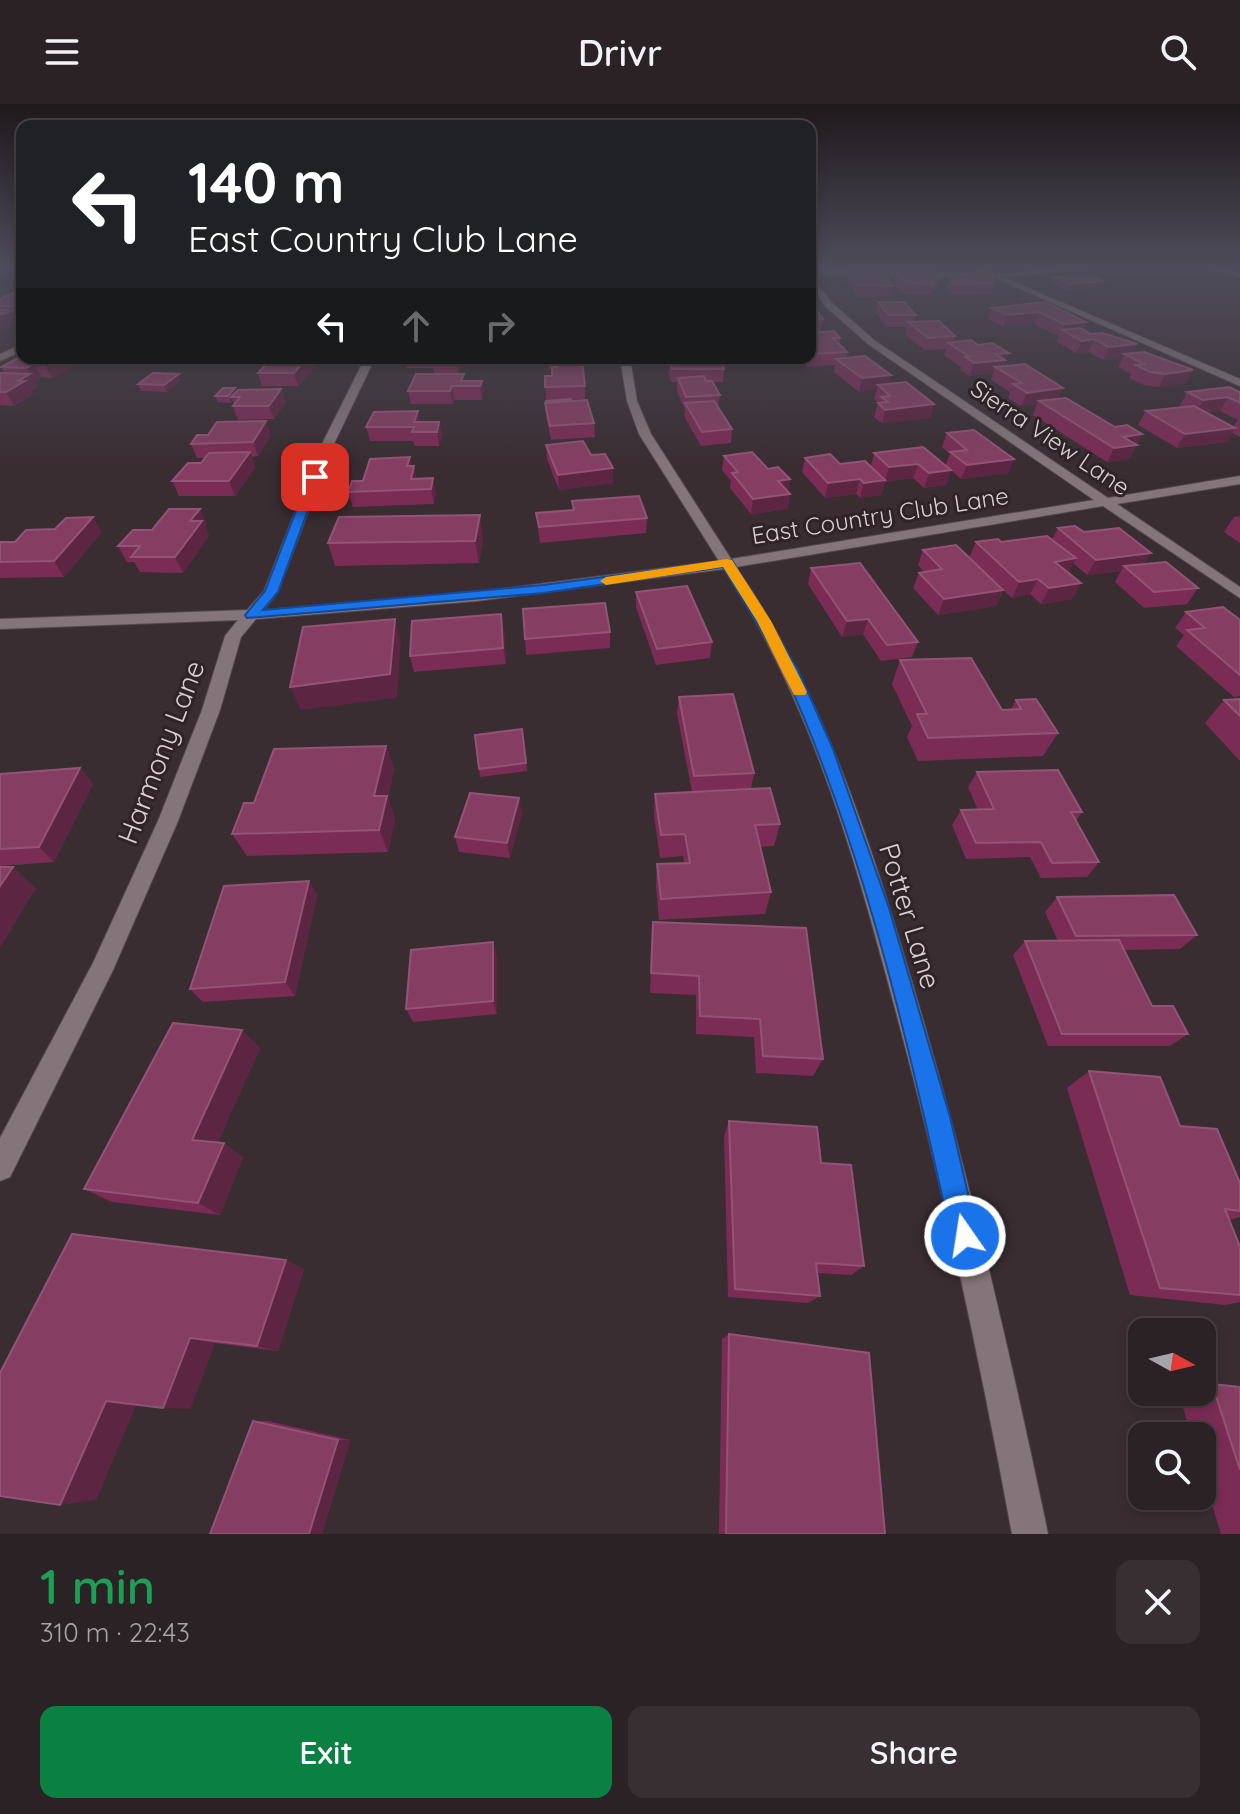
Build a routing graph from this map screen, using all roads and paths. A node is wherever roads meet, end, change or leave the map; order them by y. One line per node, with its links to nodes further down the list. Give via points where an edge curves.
1 (861, 333): 7 (street, Sierra View Lane)
2 (1126, 333): 5 (street)
3 (367, 364): 10 (street, Harmony Lane, via 326,448 271,592)
4 (626, 364): 8 (street, Potter Lane, via 645,434)
5 (1240, 383)
6 (1240, 480): 7 (street, East Country Club Lane)
7 (1105, 502): 8 (street, East Country Club Lane); 9 (street, Sierra View Lane)
8 (727, 563): 10 (street, East Country Club Lane, via 543,589); 13 (street, Potter Lane, via 790,670 825,749 879,908 941,1132)
9 (1240, 594)
10 (252, 615): 11 (street, East Country Club Lane); 12 (street, Harmony Lane, via 233,636 168,821 107,956)
11 (0, 624)
12 (0, 1167)
13 (1030, 1534)

